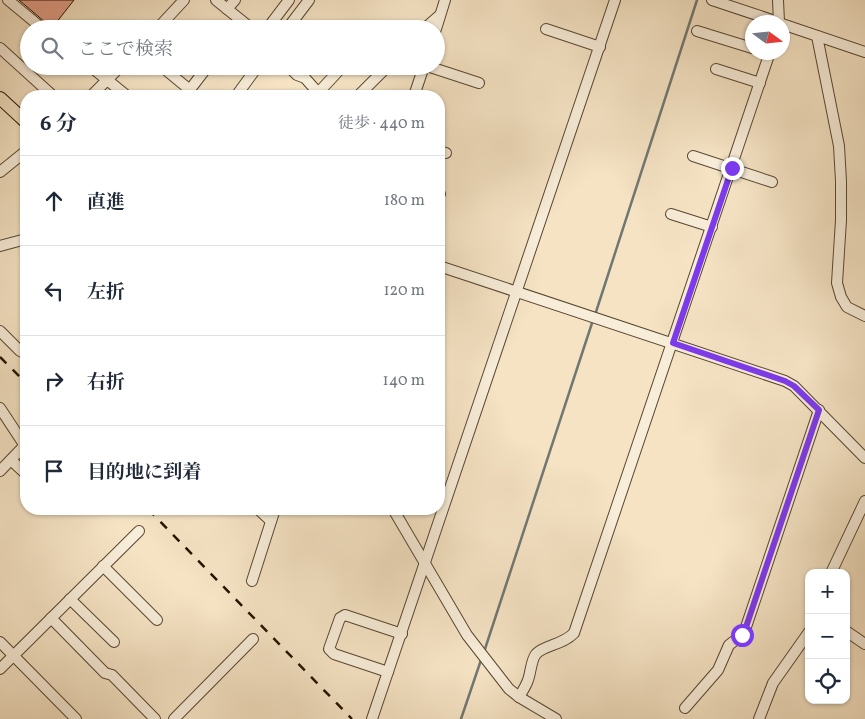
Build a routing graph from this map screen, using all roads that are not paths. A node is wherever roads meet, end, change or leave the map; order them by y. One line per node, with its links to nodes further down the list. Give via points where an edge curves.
1 (8, 0): 15 (street)
2 (184, 0): 16 (street)
3 (216, 0): 11 (street)
4 (235, 0): 11 (street)
5 (289, 0): 18 (street)
6 (309, 0): 19 (street)
7 (445, 0): 12 (street)
8 (615, 0): 26 (street)
9 (712, 0): 13 (street)
10 (778, 0): 14 (street)
11 (227, 9): 17 (street)
12 (440, 14): 20 (street); 21 (street)
13 (756, 15)
14 (779, 15)
15 (32, 20)
16 (165, 20)
17 (235, 20)
18 (274, 20)
19 (294, 20)
20 (434, 20)
21 (438, 20)
22 (790, 27): 25 (street)
23 (546, 30): 26 (street)
24 (697, 30): 27 (street)
25 (817, 36): 29 (street); 70 (street, via 839,146 841,210 837,282 847,307)
26 (600, 46): 69 (street)
27 (745, 46)
28 (0, 48): 31 (street)
29 (865, 52)
30 (768, 60): 46 (street)
31 (20, 66)
32 (716, 69): 46 (street)
33 (445, 72): 45 (street)
34 (29, 75): 47 (street)
35 (101, 75): 44 (street)
36 (114, 75): 44 (street)
37 (170, 75): 50 (street)
38 (201, 75): 51 (street)
39 (251, 75): 52 (street)
40 (297, 75): 53 (street, via 305,78)
41 (336, 75): 54 (street)
42 (379, 75): 55 (street)
43 (422, 75): 56 (street)
44 (108, 81): 48 (street); 49 (street)
45 (479, 83)
46 (760, 83): 61 (street)
47 (46, 90)
48 (98, 90)
49 (119, 90)
50 (185, 90)
51 (190, 90)
52 (240, 90)
53 (316, 90)
54 (324, 90)
55 (364, 90)
56 (416, 90)
57 (2, 104): 58 (main road)
58 (20, 118)
59 (20, 156): 62 (street)
60 (693, 156): 61 (street)
61 (732, 168): 63 (street); 65 (street)
62 (0, 172)
63 (772, 182)
64 (671, 214): 65 (street)
65 (712, 227): 72 (street)
66 (20, 241): 67 (street)
67 (0, 246)
68 (445, 268): 69 (street)
69 (516, 292): 72 (street); 83 (street)
70 (865, 316)
71 (0, 331): 73 (street)
72 (673, 343): 75 (street, via 785,381); 107 (street, via 574,633 564,642 537,653)
73 (20, 351)
74 (0, 408): 76 (street)
75 (819, 410): 78 (street); 108 (street, via 746,627 742,635 729,645 718,670)
76 (20, 438)
77 (20, 450): 79 (street)
78 (865, 458)
79 (11, 460): 80 (street); 81 (street)
80 (20, 468)
81 (0, 471)
82 (865, 501): 92 (street)
83 (445, 504)
84 (264, 515): 88 (street)
85 (273, 515): 88 (street)
86 (396, 515): 90 (street)
87 (441, 515): 90 (street)
88 (271, 521): 93 (street)
89 (139, 531): 91 (street)
90 (425, 564): 97 (street); 107 (street, via 467,635 509,689)
91 (103, 566): 94 (street); 96 (street)
92 (833, 569)
93 (252, 581)
94 (70, 599): 95 (street); 102 (street)
95 (51, 618): 104 (street); 110 (street)
96 (157, 620)
97 (402, 634): 106 (street); 106 (street, via 345,616 340,618 329,649 334,654)
98 (850, 634): 103 (street)
99 (805, 638): 114 (street, via 773,683)
100 (253, 639): 111 (street)
101 (0, 642): 104 (street)
102 (114, 642)
103 (865, 644)
104 (13, 656): 105 (street); 109 (street)
105 (0, 669)
106 (388, 672): 112 (street)
107 (519, 697): 113 (street)
108 (685, 708)
109 (76, 719)
110 (155, 719)
111 (174, 719)
112 (372, 719)
113 (556, 719)
114 (759, 719)

